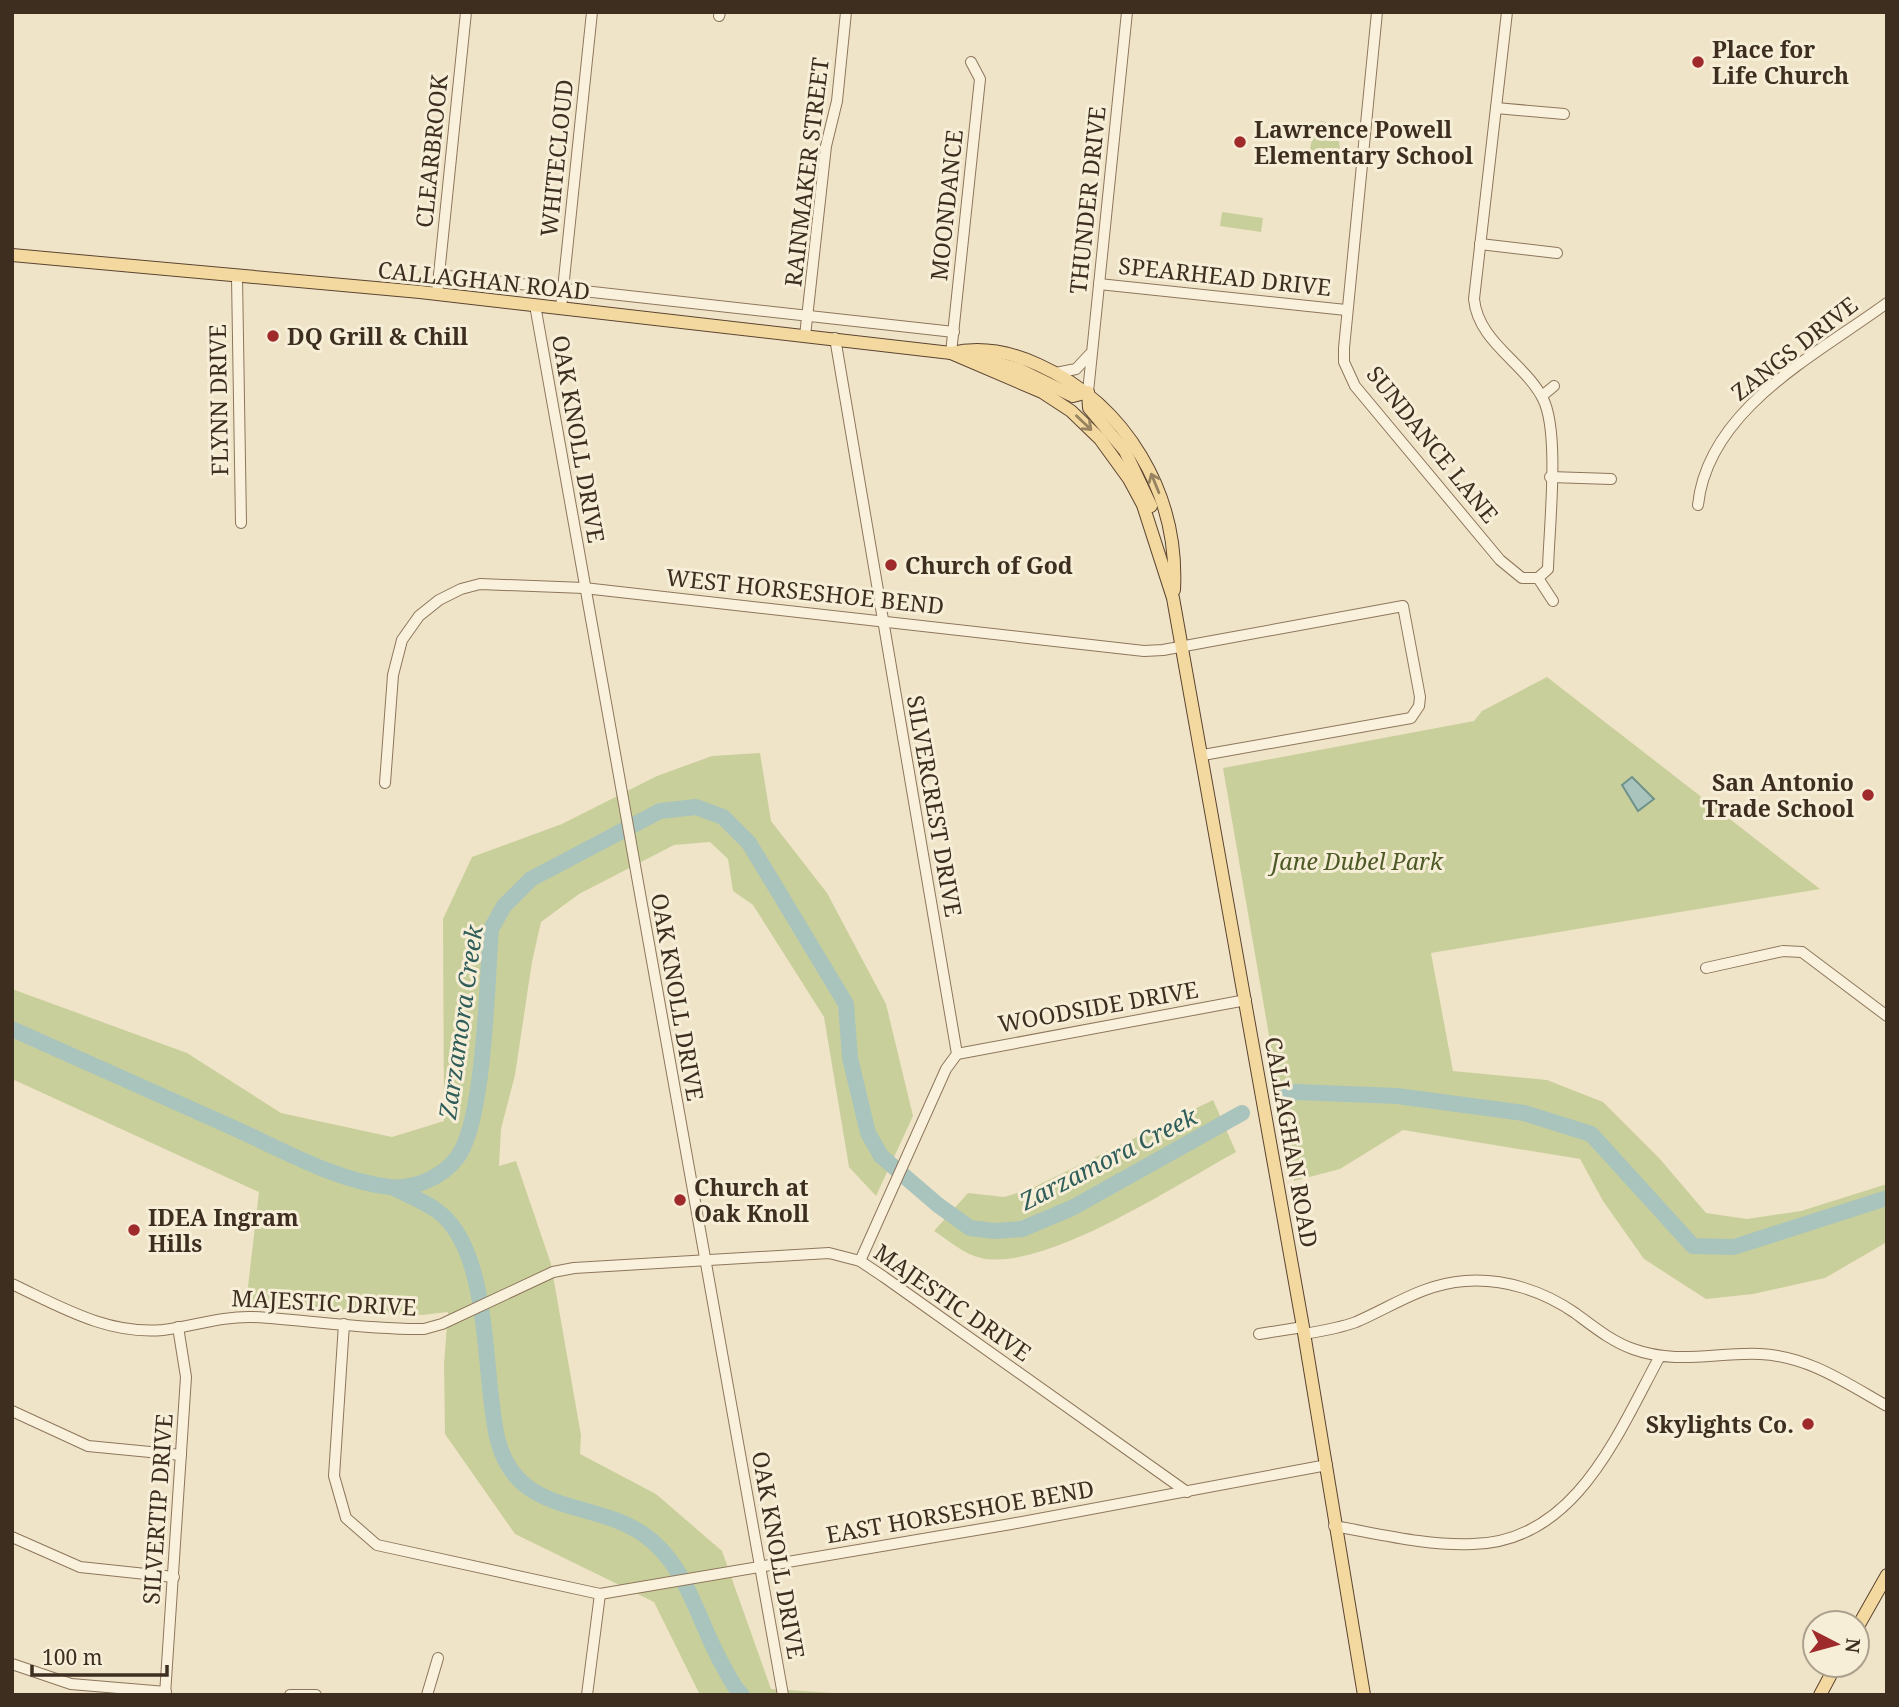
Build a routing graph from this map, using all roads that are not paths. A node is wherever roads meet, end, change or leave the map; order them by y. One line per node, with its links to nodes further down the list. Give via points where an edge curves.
1 (466, 12): 13 (street, CLEARBROOK)
2 (592, 12): 16 (street, WHITECLOUD)
3 (846, 12): 22 (street, RAINMAKER STREET, via 837,101 826,146)
4 (1127, 12): 15 (street, THUNDER DRIVE)
5 (1377, 12): 21 (street, SUNDANCE LANE)
6 (1507, 12): 8 (street)
7 (971, 62): 23 (street, MOONDANCE, via 980,79)
8 (1496, 108): 9 (street); 10 (street)
9 (1564, 114)
10 (1479, 244): 11 (street); 31 (street, via 1474,299 1478,319)
11 (1558, 253)
12 (12, 255): 14 (main road, CALLAGHAN ROAD)
13 (439, 275): 16 (street, CALLAGHAN ROAD); 17 (street, CLEARBROOK)
14 (237, 277): 17 (main road, CALLAGHAN ROAD); 35 (street, FLYNN DRIVE)
15 (1099, 284): 21 (street, SPEARHEAD DRIVE); 26 (street, THUNDER DRIVE)
16 (563, 289): 20 (street, WHITECLOUD); 22 (street, CALLAGHAN ROAD)
17 (437, 294): 19 (main road, CALLAGHAN ROAD)
18 (1887, 303): 34 (street, ZANGS DRIVE, via 1770,388 1732,424 1706,470)
19 (536, 305): 20 (main road, CALLAGHAN ROAD); 38 (street, OAK KNOLL DRIVE)
20 (561, 308): 24 (main road, CALLAGHAN ROAD)
21 (1346, 310): 37 (street, SUNDANCE LANE, via 1344,362 1355,386 1500,560 1522,578)
22 (809, 316): 23 (street, CALLAGHAN ROAD); 24 (street, RAINMAKER STREET)
23 (954, 332): 27 (street, MOONDANCE)
24 (805, 337): 25 (main road, CALLAGHAN ROAD)
25 (835, 338): 27 (main road, CALLAGHAN ROAD); 41 (street, SILVERCREST DRIVE)
26 (1091, 352): 28 (street, via 1076,369); 30 (street, THUNDER DRIVE)
27 (956, 356): 28 (main road, CALLAGHAN ROAD, via 972,348 996,352); 30 (main road, via 1006,365 1073,396); 36 (main road, CALLAGHAN ROAD, one-way to 36, via 1042,392 1090,428 1143,505)
28 (1056, 373): 30 (main road, CALLAGHAN ROAD)
29 (1554, 386): 31 (street)
30 (1088, 392): 36 (main road, via 1089,408 1125,451 1141,481 1161,537); 39 (main road, CALLAGHAN ROAD, one-way to 30, via 1175,568 1153,478 1124,430)
31 (1542, 396): 32 (street, via 1551,428)
32 (1550, 477): 33 (street); 37 (street, via 1548,569)
33 (1611, 479)
34 (1698, 505)
35 (240, 523)
36 (1164, 570): 39 (main road, CALLAGHAN ROAD)
37 (1538, 578): 40 (street)
38 (584, 588): 41 (street, WEST HORSESHOE BEND); 44 (street, WEST HORSESHOE BEND, via 480,584 449,594 428,609 402,640 396,659); 49 (street, OAK KNOLL DRIVE)
39 (1173, 598): 42 (main road, CALLAGHAN ROAD)
40 (1553, 601)
41 (882, 620): 42 (street, WEST HORSESHOE BEND, via 1144,650); 48 (street, SILVERCREST DRIVE)
42 (1183, 647): 43 (main road, CALLAGHAN ROAD); 43 (street, WEST HORSESHOE BEND, via 1403,606 1419,706 1411,718)
43 (1203, 755): 46 (main road, CALLAGHAN ROAD)
44 (385, 783)
45 (1706, 968): 47 (street, via 1802,951)
46 (1246, 1000): 48 (street, WOODSIDE DRIVE); 54 (main road, CALLAGHAN ROAD)
47 (1887, 1016)
48 (957, 1054): 50 (street, via 946,1069)
49 (704, 1260): 50 (street, MAJESTIC DRIVE, via 819,1253); 52 (street, MAJESTIC DRIVE, via 553,1272 424,1329); 64 (street, OAK KNOLL DRIVE)
50 (860, 1261): 61 (street, MAJESTIC DRIVE)
51 (12, 1284): 53 (street, MAJESTIC DRIVE, via 99,1324 146,1330)
52 (344, 1324): 53 (street, MAJESTIC DRIVE, via 232,1317); 67 (street, via 334,1476 346,1518 377,1545)
53 (178, 1327): 59 (street, SILVERTIP DRIVE, via 186,1377)
54 (1304, 1330): 55 (street); 56 (street, via 1346,1325 1432,1286 1488,1281 1539,1292 1616,1342); 60 (main road, CALLAGHAN ROAD)
55 (1259, 1334)
56 (1660, 1356): 57 (street, via 1703,1359 1760,1354 1789,1358 1819,1368); 62 (street, via 1591,1479 1532,1528 1473,1544)
57 (1887, 1406)
58 (12, 1411): 59 (street, via 88,1446)
59 (181, 1455): 66 (street, SILVERTIP DRIVE)
60 (1327, 1465): 61 (street, EAST HORSESHOE BEND); 62 (main road, CALLAGHAN ROAD)
61 (1186, 1492): 64 (street, EAST HORSESHOE BEND)
62 (1334, 1526): 78 (main road, CALLAGHAN ROAD)
63 (12, 1537): 66 (street, via 80,1567)
64 (759, 1567): 67 (street, EAST HORSESHOE BEND); 72 (street, OAK KNOLL DRIVE)
65 (1887, 1575): 68 (main road)
66 (174, 1577): 73 (street, SILVERTIP DRIVE)
67 (600, 1594): 77 (street)
68 (1868, 1609)
69 (438, 1658): 76 (street)
70 (12, 1664): 73 (street, via 51,1679)
71 (1829, 1679): 79 (main road)
72 (783, 1691)
73 (166, 1694)
74 (290, 1695): 75 (street)
75 (316, 1695)
76 (427, 1695)
77 (587, 1695)
78 (1364, 1695)
79 (1820, 1695)

